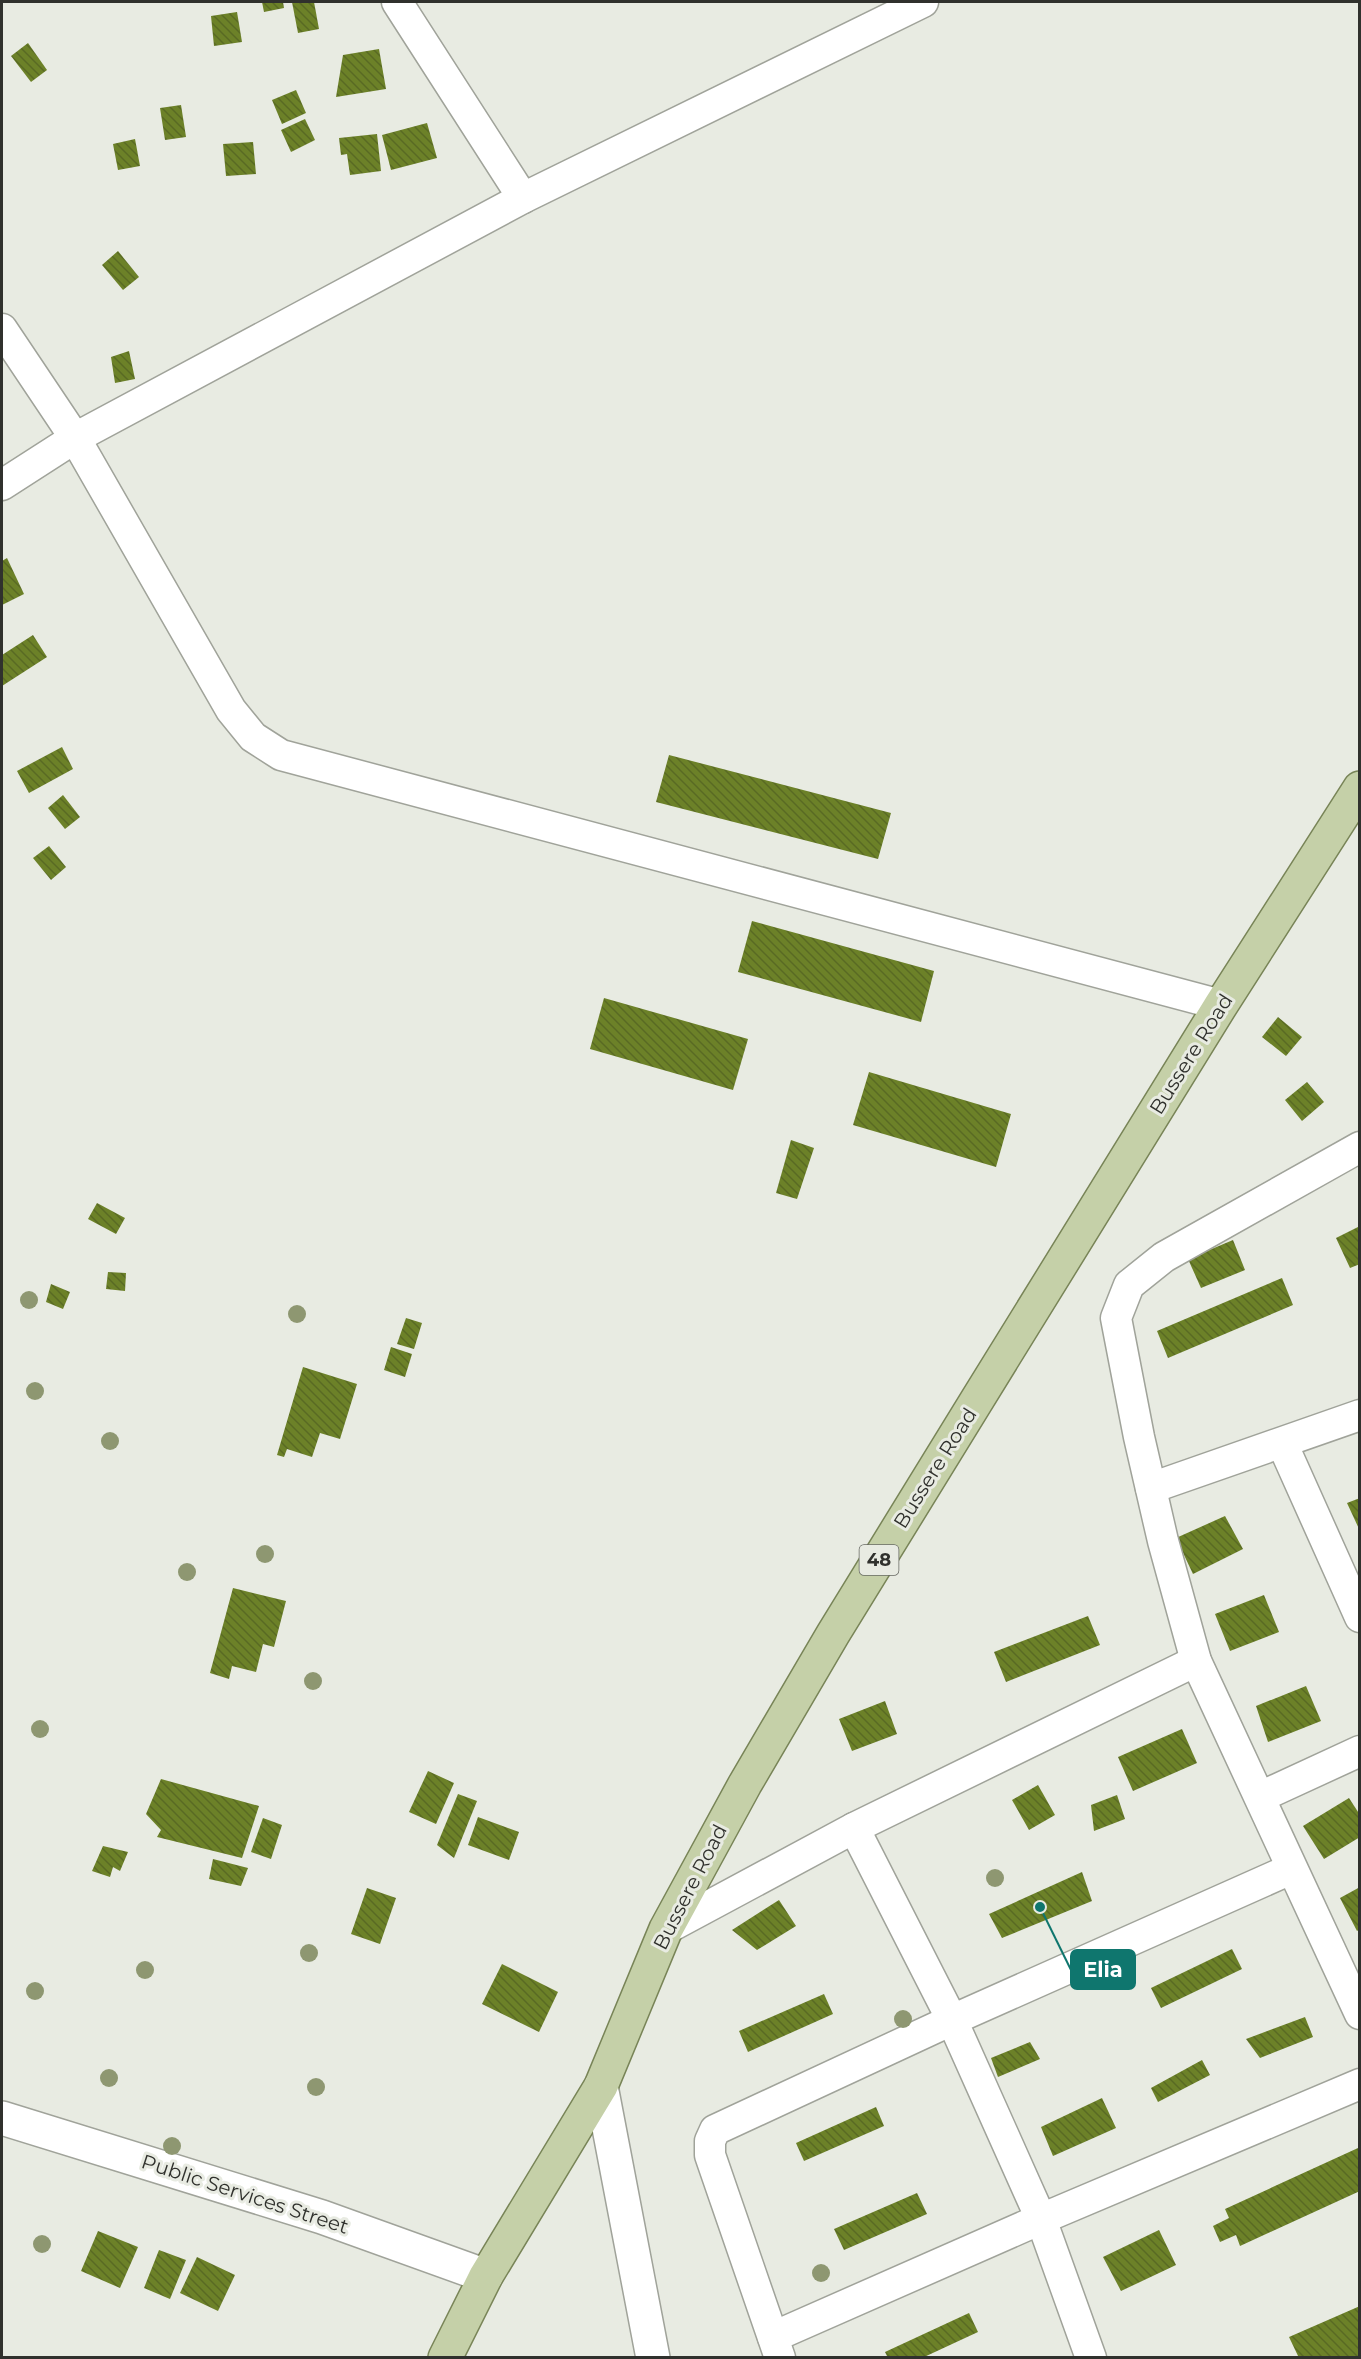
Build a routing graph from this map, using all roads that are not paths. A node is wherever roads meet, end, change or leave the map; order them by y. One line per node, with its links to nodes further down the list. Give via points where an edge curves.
1 (397, 2): 3 (street)
2 (923, 2): 3 (street)
3 (523, 198): 5 (street)
4 (2, 329): 5 (street)
5 (75, 438): 6 (street); 8 (street, via 231,710 253,737 281,755)
6 (2, 485)
7 (1359, 788): 8 (main road, Bussere Road / 48)
8 (1221, 1005): 19 (main road, Bussere Road / 48, via 833,1634)
9 (1359, 1147): 12 (street, via 1164,1257 1129,1285 1116,1318)
10 (1359, 1415): 11 (street)
11 (1282, 1443): 12 (street); 13 (street)
12 (1151, 1488): 14 (street)
13 (1359, 1617)
14 (1196, 1661): 16 (street); 17 (street)
15 (1359, 1751): 16 (street)
16 (1260, 1797): 18 (street)
17 (854, 1828): 19 (street); 21 (street)
18 (1292, 1869): 20 (street); 21 (street)
19 (666, 1929): 23 (main road, Bussere Road / 48)
20 (1359, 2014)
21 (952, 2020): 25 (street); 27 (street, via 715,2130 710,2155)
22 (1359, 2084): 25 (street)
23 (601, 2086): 26 (main road, Bussere Road / 48); 29 (street)
24 (2, 2118): 26 (street, Public Services Street, via 322,2217)
25 (1041, 2219): 27 (street); 30 (street)
26 (486, 2276): 28 (main road, Bussere Road / 48)
27 (777, 2347)
28 (445, 2358)
29 (653, 2358)
30 (1091, 2358)

